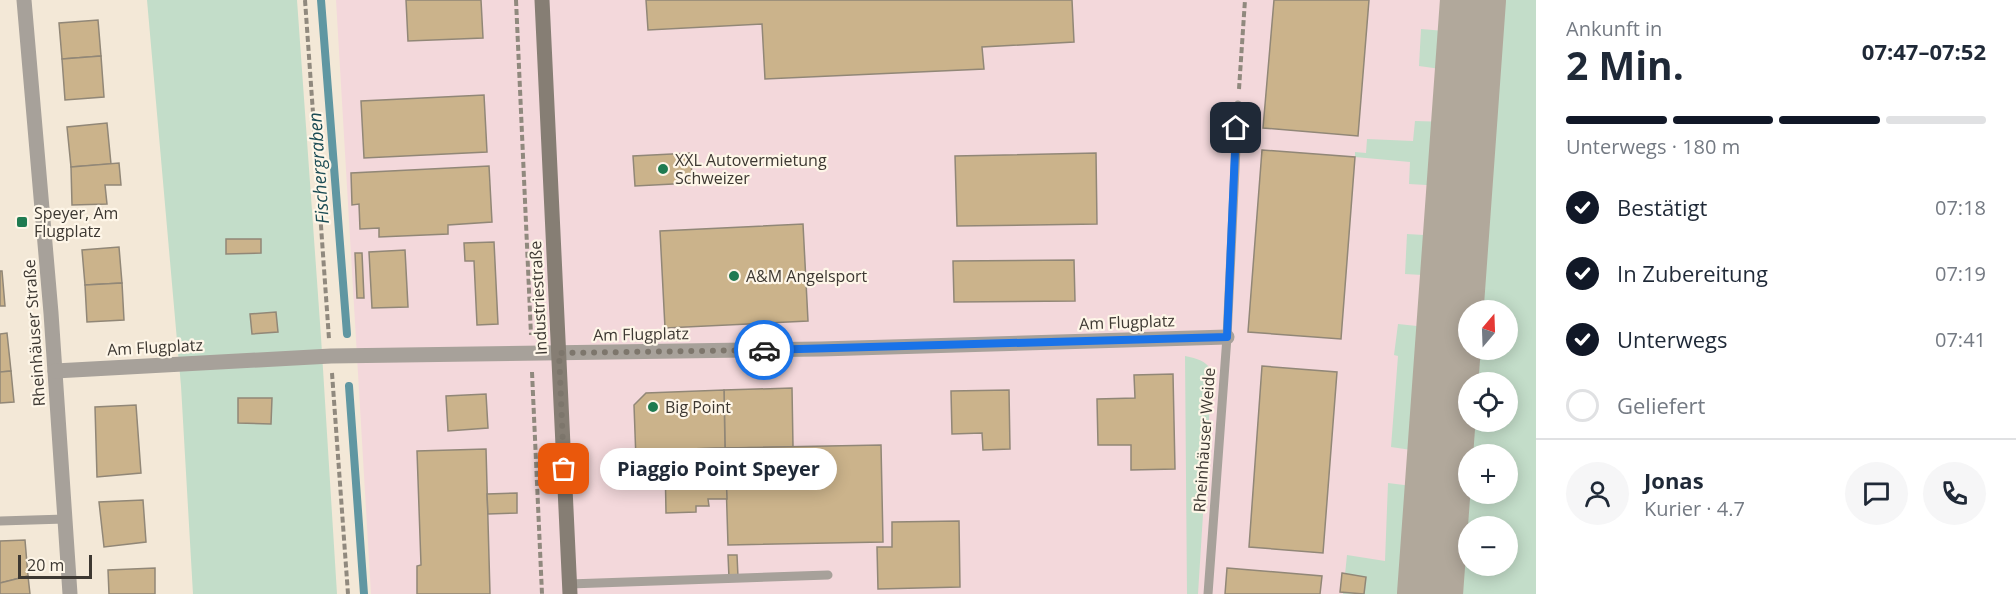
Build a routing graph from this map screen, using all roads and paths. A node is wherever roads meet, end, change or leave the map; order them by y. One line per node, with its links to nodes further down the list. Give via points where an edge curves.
1 (24, 0): 11 (street, Rheinhäuser Straße)
2 (305, 0): 10 (path)
3 (516, 0): 8 (path)
4 (542, 0): 9 (street, Industriestraße)
5 (1245, 0): 6 (path)
6 (1238, 105): 7 (lane, Rheinhäuser Weide)
7 (1227, 337): 9 (street, Am Flugplatz); 19 (lane, Rheinhäuser Weide)
8 (531, 353): 9 (street, Am Flugplatz); 10 (street, Am Flugplatz); 18 (path)
9 (559, 353): 15 (street, Industriestraße)
10 (331, 356): 11 (street, Am Flugplatz); 17 (path)
11 (55, 371): 12 (street, Rheinhäuser Straße)
12 (65, 519): 13 (lane); 16 (street, Rheinhäuser Straße)
13 (0, 521)
14 (828, 575): 15 (lane)
15 (570, 589)
16 (70, 594)
17 (348, 594)
18 (542, 594)
19 (1208, 594)

